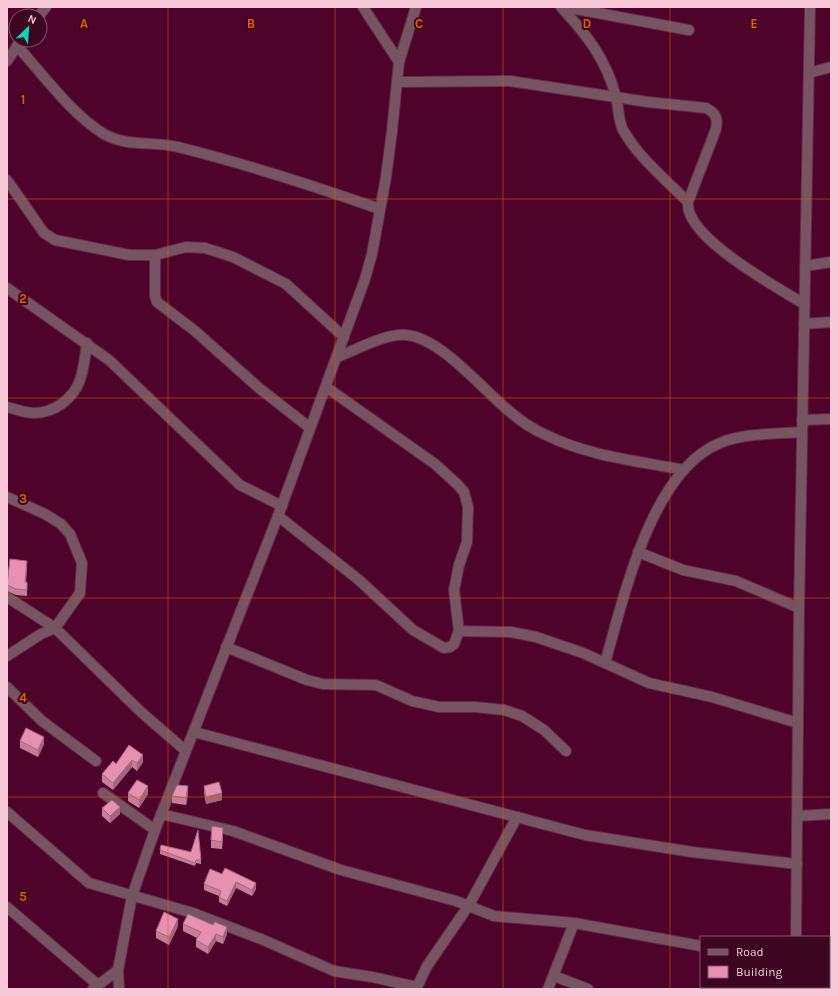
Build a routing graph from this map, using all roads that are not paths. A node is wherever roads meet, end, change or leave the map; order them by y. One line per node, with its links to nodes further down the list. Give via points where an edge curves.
1 (363, 7): 10 (street)
2 (416, 7): 10 (street)
3 (561, 7): 14 (street, via 592,42)
4 (565, 7): 6 (street)
5 (810, 7): 12 (street)
6 (689, 30)
7 (16, 48): 9 (street)
8 (23, 48): 17 (street, via 83,118 115,139 180,148 256,169)
9 (7, 61)
10 (399, 62): 13 (street)
11 (831, 67): 12 (street)
12 (808, 73): 20 (street)
13 (397, 82): 14 (street, via 510,81); 17 (street)
14 (616, 97): 16 (street, via 623,128 630,140 644,158); 16 (street, via 706,108 716,114 716,129)
15 (7, 180): 18 (street, via 44,233 55,240 115,253)
16 (688, 202): 22 (street, via 691,219 715,246)
17 (380, 209): 25 (street, via 372,254)
18 (155, 255): 25 (street, via 186,247 205,248 233,257 286,284); 32 (street, via 157,302)
19 (831, 262): 20 (street)
20 (805, 266): 22 (street)
21 (7, 288): 26 (street)
22 (804, 304): 24 (street)
23 (831, 322): 24 (street)
24 (804, 324): 31 (street)
25 (344, 338): 27 (street)
26 (87, 344): 29 (street, via 80,380 68,399 45,412 33,413); 36 (street, via 109,360 159,406 235,481 253,493)
27 (337, 357): 28 (street); 34 (street, via 392,336 407,335 438,349 508,410 546,435 599,453)
28 (326, 387): 32 (street); 42 (street, via 435,464 464,492 468,507 467,542 454,590)
29 (7, 407)
30 (831, 419): 31 (street)
31 (802, 420): 33 (street)
32 (310, 428): 36 (street)
33 (802, 432): 34 (street, via 737,438 721,442 709,448); 40 (street)
34 (684, 470): 38 (street, via 666,496)
35 (9, 501): 41 (street, via 45,514 61,524 77,547 82,563 80,593)
36 (282, 506): 37 (street)
37 (278, 516): 42 (street, via 359,580 413,630 444,648 454,644); 43 (street)
38 (638, 552): 40 (street, via 683,570 736,581); 45 (street)
39 (7, 597): 41 (street)
40 (799, 608): 47 (street)
41 (55, 628): 44 (street); 49 (street, via 141,712)
42 (459, 631): 45 (street, via 522,634 583,653)
43 (226, 647): 48 (street); 50 (street, via 323,684 376,685 412,701 439,707 504,710 522,716 544,730)
44 (7, 656)
45 (605, 663): 47 (street, via 650,683 712,697)
46 (7, 687): 51 (street, via 42,721)
47 (798, 723): 56 (street)
48 (194, 732): 49 (street); 57 (street)
49 (186, 751): 54 (street)
50 (566, 751)
51 (96, 761)
52 (103, 793): 58 (street)
53 (7, 812): 60 (street, via 89,883)
54 (161, 814): 58 (street); 61 (street, via 233,831 341,870)
55 (831, 814): 56 (street)
56 (797, 816): 59 (street)
57 (516, 817): 59 (street, via 585,834 692,852); 61 (street)
58 (155, 830): 60 (street)
59 (796, 864): 64 (street)
60 (132, 896): 66 (street); 69 (street, via 193,913 334,971)
61 (469, 905): 63 (street, via 498,916 542,918); 69 (street, via 427,966)
62 (7, 908): 68 (street)
63 (574, 923): 65 (street); 67 (street)
64 (796, 936)
65 (700, 946)
66 (118, 970): 68 (street); 70 (street)
67 (554, 976): 71 (street); 72 (street)
68 (96, 988)
69 (417, 988)
70 (119, 989)
71 (548, 989)
72 (588, 989)

